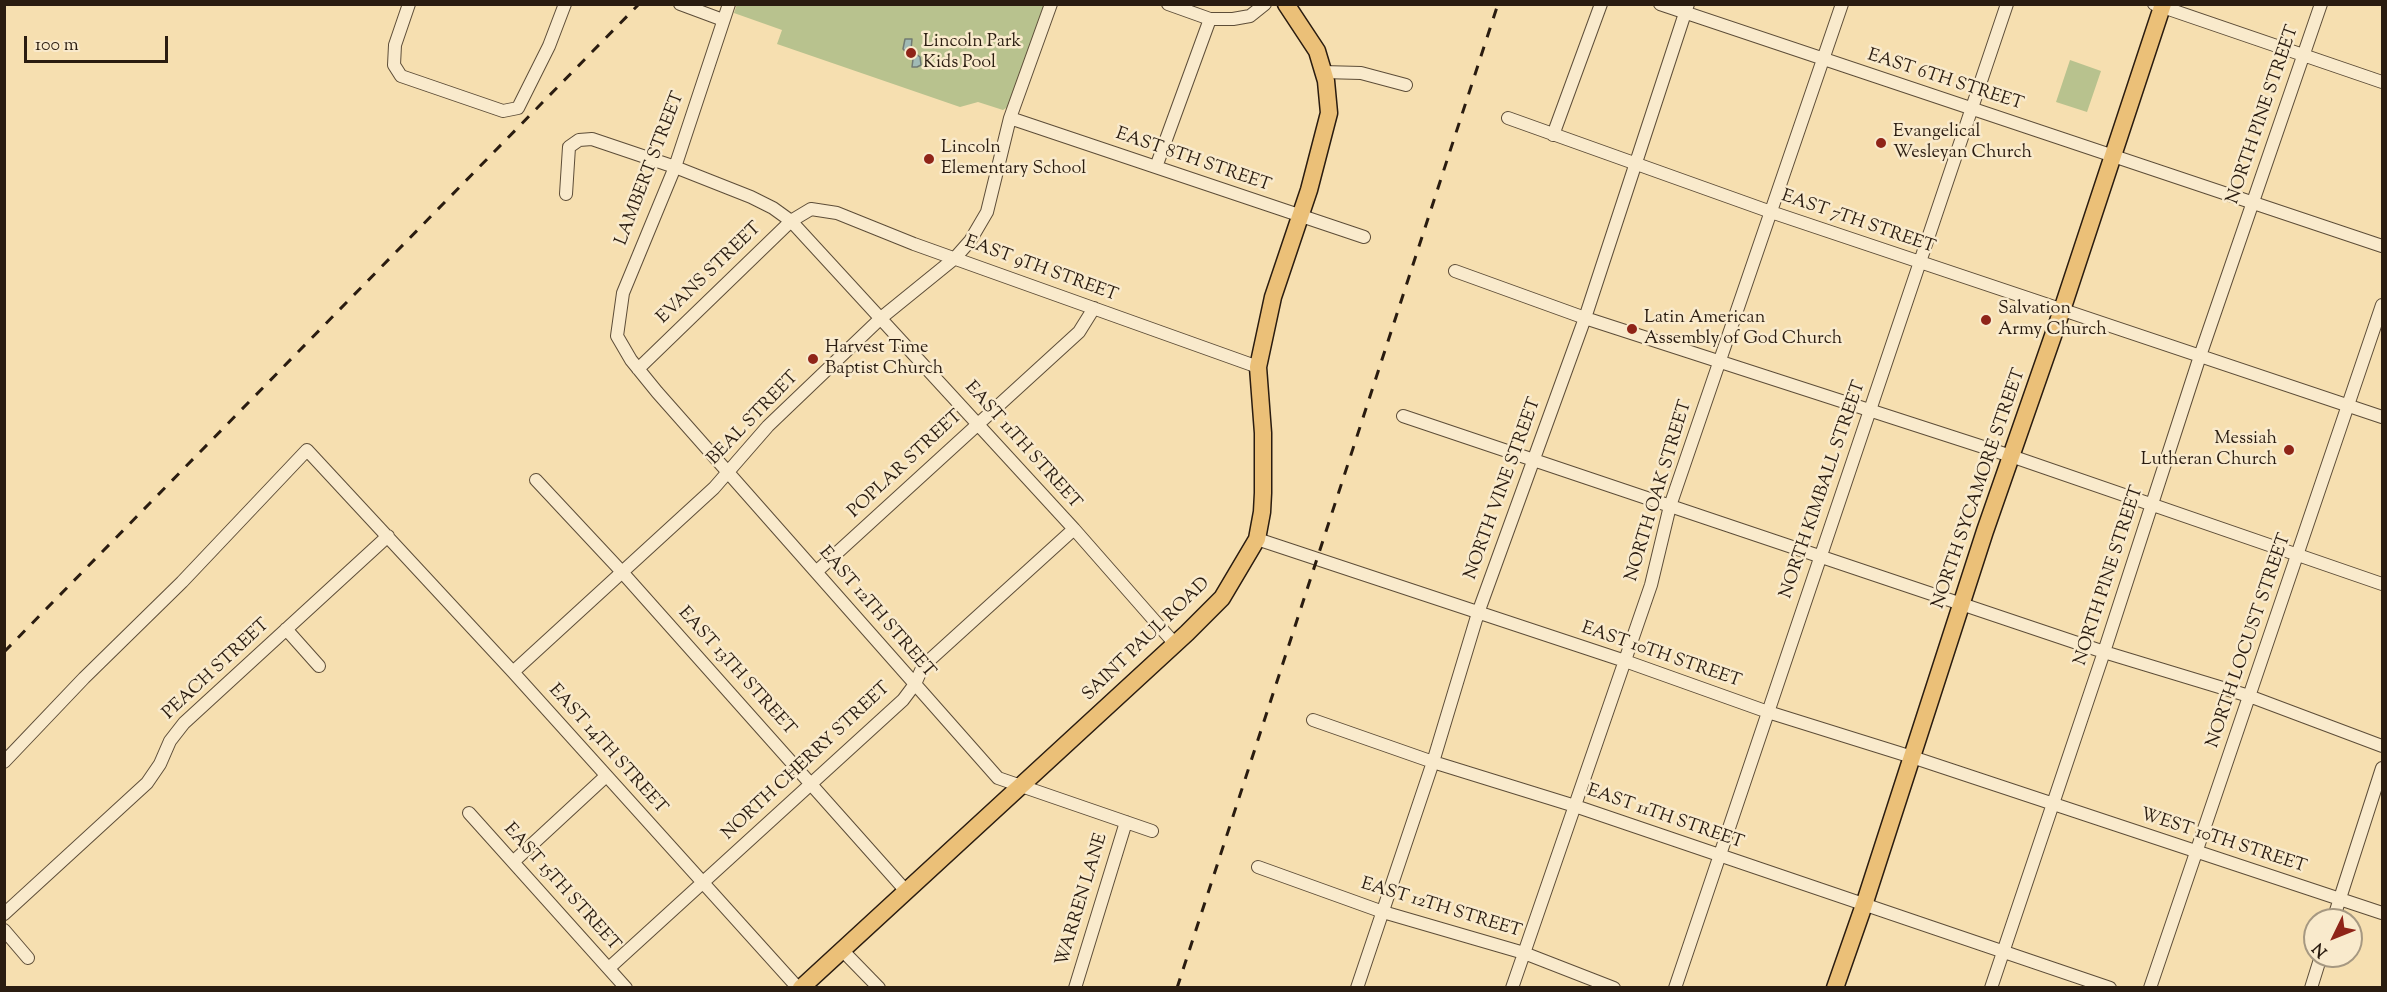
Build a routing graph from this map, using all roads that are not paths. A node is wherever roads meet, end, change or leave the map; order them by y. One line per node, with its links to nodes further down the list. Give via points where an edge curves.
1 (409, 4): 2 (street, via 395,45 394,64 401,76 503,111 518,108)
2 (565, 4)
3 (680, 4): 17 (street)
4 (729, 4): 17 (street, LAMBERT STREET)
5 (1051, 4): 24 (street, BEAL STREET)
6 (1168, 4): 16 (street)
7 (1265, 4): 16 (street, via 1251,16)
8 (1286, 4): 20 (main road, SAINT PAUL ROAD, via 1317,51)
9 (1601, 4): 26 (street)
10 (1659, 4): 15 (street, EAST 6TH STREET)
11 (1842, 4): 19 (street, NORTH OAK STREET)
12 (2007, 4): 23 (street, NORTH KIMBALL STREET)
13 (2321, 4): 18 (street, NORTH PINE STREET)
14 (2160, 5): 18 (street); 27 (main road, NORTH SYCAMORE STREET)
15 (1686, 9): 19 (street, EAST 6TH STREET); 28 (street, NORTH VINE STREET)
16 (1210, 19): 30 (street)
17 (723, 20): 29 (street, LAMBERT STREET)
18 (2303, 56): 21 (street); 32 (street, NORTH PINE STREET)
19 (1823, 59): 23 (street, EAST 6TH STREET); 34 (street, NORTH OAK STREET)
20 (1323, 72): 22 (street, via 1361,73); 35 (main road, SAINT PAUL ROAD, via 1329,113)
21 (2382, 82)
22 (1406, 85)
23 (1972, 109): 27 (street, EAST 6TH STREET); 40 (street, NORTH KIMBALL STREET)
24 (1010, 118): 30 (street, EAST 8TH STREET); 39 (street, BEAL STREET, via 987,212)
25 (1508, 118): 26 (street, EAST 7TH STREET)
26 (1553, 135): 28 (street, EAST 7TH STREET)
27 (2113, 156): 32 (street, EAST 6TH STREET); 44 (main road, NORTH SYCAMORE STREET)
28 (1635, 164): 34 (street, EAST 7TH STREET); 46 (street, NORTH VINE STREET)
29 (675, 167): 31 (street, via 592,139 579,141 569,147); 36 (street, via 751,197); 47 (street, LAMBERT STREET, via 623,292 616,336)
30 (1156, 167): 35 (street, EAST 8TH STREET)
31 (566, 194)
32 (2254, 203): 38 (street, EAST 6TH STREET); 48 (street, NORTH PINE STREET)
33 (811, 209): 36 (street, EVANS STREET); 39 (street, EAST 9TH STREET, via 837,213)
34 (1771, 212): 40 (street, EAST 7TH STREET); 49 (street, NORTH OAK STREET)
35 (1300, 216): 37 (street, EAST 8TH STREET); 50 (main road, SAINT PAUL ROAD, via 1273,297)
36 (791, 221): 45 (street, EAST 11TH STREET); 51 (street, EVANS STREET)
37 (1364, 237)
38 (2382, 246)
39 (955, 258): 43 (street, EAST 9TH STREET); 45 (street, BEAL STREET)
40 (1920, 262): 44 (street, EAST 7TH STREET); 53 (street, NORTH KIMBALL STREET)
41 (1455, 271): 46 (street)
42 (2382, 305): 52 (street, NORTH LOCUST STREET)
43 (1094, 308): 50 (street, EAST 9TH STREET); 56 (street, POPLAR STREET, via 1079,332)
44 (2061, 310): 48 (street, EAST 7TH STREET); 57 (main road, NORTH SYCAMORE STREET)
45 (881, 318): 56 (street, EAST 11TH STREET); 59 (street, BEAL STREET, via 768,426)
46 (1585, 318): 49 (street); 58 (street, NORTH VINE STREET)
47 (623, 346): 51 (street, EAST 12TH STREET)
48 (2200, 356): 52 (street, EAST 7TH STREET); 61 (street, NORTH PINE STREET)
49 (1720, 361): 53 (street); 62 (street, NORTH OAK STREET)
50 (1258, 367): 65 (main road, SAINT PAUL ROAD, via 1263,493)
51 (638, 369): 59 (street, EAST 12TH STREET)
52 (2350, 405): 55 (street, EAST 7TH STREET); 66 (street, NORTH LOCUST STREET)
53 (1870, 409): 57 (street); 67 (street, NORTH KIMBALL STREET)
54 (1403, 416): 58 (street)
55 (2382, 417)
56 (978, 424): 63 (street, EAST 11TH STREET); 69 (street, POPLAR STREET)
57 (2011, 456): 61 (street); 71 (main road, NORTH SYCAMORE STREET)
58 (1533, 461): 62 (street); 72 (street, NORTH VINE STREET)
59 (728, 471): 68 (street, BEAL STREET); 69 (street, EAST 12TH STREET)
60 (536, 480): 68 (street, EAST 13TH STREET)
61 (2152, 504): 66 (street); 75 (street, NORTH PINE STREET)
62 (1670, 507): 67 (street); 76 (street, NORTH OAK STREET)
63 (1074, 528): 74 (street, EAST 11TH STREET); 79 (street, NORTH CHERRY STREET, via 923,666)
64 (388, 536): 73 (street, PEACH STREET); 78 (street, EAST 14TH STREET); 85 (street, EAST 14TH STREET, via 307,450)
65 (1257, 539): 72 (street, EAST 10TH STREET); 74 (main road, SAINT PAUL ROAD, via 1222,598)
66 (2297, 555): 70 (street); 80 (street, NORTH LOCUST STREET)
67 (1820, 557): 71 (street); 81 (street, NORTH KIMBALL STREET)
68 (622, 572): 78 (street, BEAL STREET); 89 (street, EAST 13TH STREET)
69 (816, 572): 79 (street, EAST 12TH STREET)
70 (2382, 584)
71 (1961, 603): 75 (street); 84 (main road, NORTH SYCAMORE STREET)
72 (1479, 613): 76 (street, EAST 10TH STREET); 86 (street, NORTH VINE STREET)
73 (286, 629): 77 (street); 107 (street, PEACH STREET, via 184,723 147,783)
74 (1175, 644): 90 (main road, SAINT PAUL ROAD)
75 (2104, 652): 80 (street); 91 (street, NORTH PINE STREET)
76 (1625, 661): 81 (street, EAST 10TH STREET); 92 (street, NORTH OAK STREET)
77 (319, 666)
78 (513, 672): 88 (street, EAST 14TH STREET)
79 (915, 684): 89 (street, NORTH CHERRY STREET, via 903,700); 90 (street, EAST 12TH STREET, via 998,778)
80 (2249, 696): 83 (street); 96 (street, NORTH LOCUST STREET)
81 (1768, 712): 84 (street, EAST 10TH STREET); 97 (street, NORTH KIMBALL STREET)
82 (1314, 720): 86 (street, EAST 11TH STREET)
83 (2382, 746)
84 (1912, 757): 91 (street, EAST 10TH STREET); 103 (main road, NORTH SYCAMORE STREET)
85 (4, 762)
86 (1433, 762): 92 (street, EAST 11TH STREET); 105 (street, NORTH VINE STREET)
87 (2382, 768): 102 (street)
88 (605, 777): 98 (street); 100 (street, EAST 14TH STREET)
89 (810, 783): 100 (street, NORTH CHERRY STREET); 101 (street, EAST 13TH STREET)
90 (1019, 787): 94 (street, EAST 12TH STREET); 101 (main road, SAINT PAUL ROAD)
91 (2053, 804): 96 (street, WEST 10TH STREET); 110 (street, NORTH PINE STREET)
92 (1575, 806): 97 (street, EAST 11TH STREET); 111 (street, NORTH OAK STREET)
93 (469, 813): 98 (street, EAST 15TH STREET)
94 (1126, 822): 95 (street, EAST 12TH STREET); 118 (street, WARREN LANE)
95 (1152, 831)
96 (2196, 853): 102 (street, WEST 10TH STREET); 126 (street, NORTH LOCUST STREET)
97 (1719, 856): 103 (street, EAST 11TH STREET); 122 (street, NORTH KIMBALL STREET)
98 (513, 861): 113 (street, EAST 15TH STREET)
99 (1258, 867): 105 (street, EAST 12TH STREET)
100 (702, 882): 113 (street, NORTH CHERRY STREET); 116 (street, EAST 14TH STREET)
101 (906, 891): 109 (main road, SAINT PAUL ROAD)
102 (2340, 899): 104 (street); 106 (street, WEST 10TH STREET)
103 (1864, 904): 110 (street, EAST 11TH STREET); 123 (main road, NORTH SYCAMORE STREET)
104 (2337, 908)
105 (1383, 912): 111 (street, EAST 12TH STREET); 119 (street, NORTH VINE STREET)
106 (2382, 913)
107 (4, 914)
108 (4, 930): 112 (street)
109 (842, 950): 116 (main road, SAINT PAUL ROAD); 117 (street)
110 (2004, 952): 124 (street, NORTH PINE STREET); 125 (street, EAST 11TH STREET)
111 (1524, 953): 120 (street, NORTH OAK STREET); 121 (street, EAST 12TH STREET)
112 (28, 958)
113 (609, 968): 115 (street, EAST 15TH STREET)
114 (2317, 968): 127 (street)
115 (626, 987)
116 (799, 987)
117 (879, 987)
118 (1075, 987)
119 (1357, 987)
120 (1512, 987)
121 (1614, 987)
122 (1675, 987)
123 (1835, 987)
124 (1991, 987)
125 (2110, 987)
126 (2151, 987)
127 (2311, 987)

